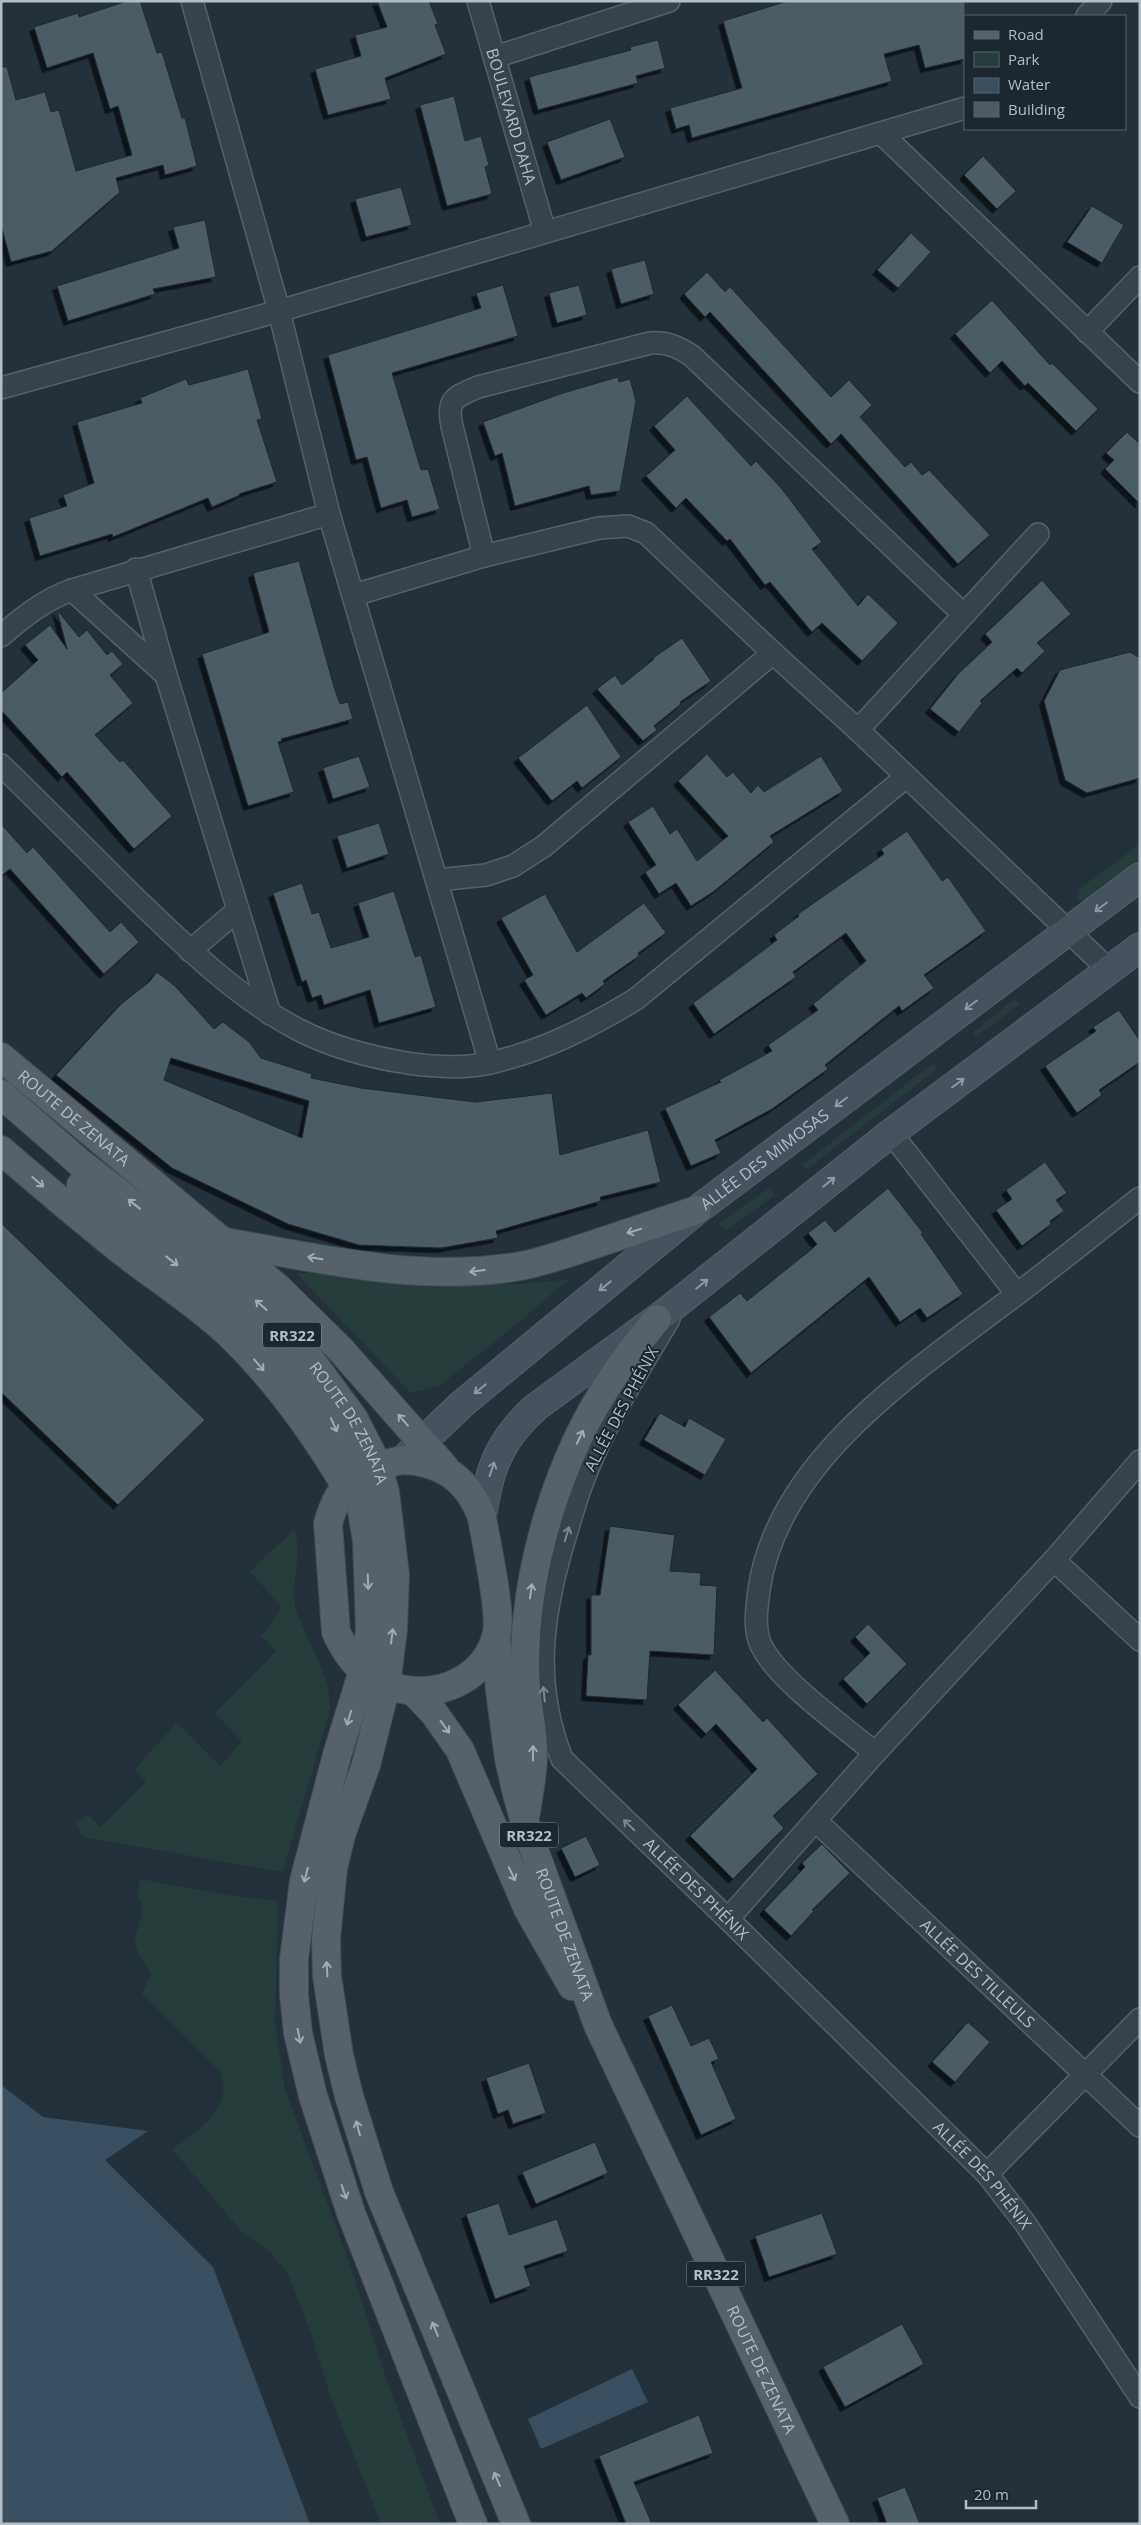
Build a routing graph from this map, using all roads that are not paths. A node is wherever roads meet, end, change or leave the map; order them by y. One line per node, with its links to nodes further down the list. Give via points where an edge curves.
1 (192, 1): 11 (street)
2 (478, 1): 6 (street, BOULEVARD DAHA)
3 (668, 1): 6 (street)
4 (1101, 1): 5 (street)
5 (1088, 15)
6 (495, 56): 9 (street, BOULEVARD DAHA)
7 (964, 108): 8 (street)
8 (881, 132): 9 (street); 12 (street)
9 (545, 232): 11 (street)
10 (1140, 277): 12 (street)
11 (279, 311): 14 (street); 15 (street)
12 (1087, 332): 13 (street)
13 (1140, 382)
14 (1, 388)
15 (329, 514): 18 (street); 20 (street)
16 (1038, 534): 21 (street)
17 (484, 556): 20 (street); 21 (street, via 452,426 451,403 459,395 478,387 664,342 692,356); 23 (street, via 599,528 637,528)
18 (136, 569): 19 (street); 24 (street)
19 (72, 590): 22 (street, via 39,606); 24 (street)
20 (354, 595): 29 (street)
21 (963, 614): 25 (street)
22 (1, 636)
23 (773, 653): 25 (street); 29 (street, via 544,846 513,866 486,875)
24 (166, 675): 30 (street)
25 (858, 730): 27 (street)
26 (1, 765): 33 (street)
27 (906, 778): 31 (street); 37 (street, via 636,1000 550,1045)
28 (1140, 877): 31 (main road, ALLÉE DES MIMOSAS, one-way to 31)
29 (438, 880): 37 (street)
30 (238, 910): 33 (street); 35 (street)
31 (1070, 930): 34 (street); 43 (main road, ALLÉE DES MIMOSAS, one-way to 43)
32 (1140, 948): 34 (main road)
33 (190, 951): 35 (street)
34 (1109, 970): 40 (main road, one-way to 34)
35 (270, 1014): 37 (street, via 338,1046 384,1059 429,1066)
36 (1, 1057): 44 (main road, ROUTE DE ZENATA / RR322)
37 (490, 1063)
38 (1, 1094): 49 (main road, ROUTE DE ZENATA / RR322, one-way to 38, via 354,1419 287,1328 234,1282 79,1162)
39 (1, 1117): 49 (main road, ROUTE DE ZENATA / RR322, one-way to 49, via 272,1344)
40 (891, 1133): 45 (street); 46 (main road, one-way to 40)
41 (1, 1150): 49 (main road, ROUTE DE ZENATA / RR322, one-way to 49, via 86,1223 226,1332 291,1403 325,1451)
42 (1140, 1198): 45 (street)
43 (697, 1210): 44 (main road, one-way to 44, via 544,1260 516,1267 465,1272 429,1272 333,1261); 49 (main road, ALLÉE DES MIMOSAS, one-way to 49, via 462,1404)
44 (221, 1241): 49 (main road, ROUTE DE ZENATA / RR322, one-way to 44, via 357,1367 312,1320)
45 (1017, 1294): 56 (street, via 895,1386 842,1436 800,1488 776,1533 762,1570 756,1617 759,1641 792,1683)
46 (680, 1301): 47 (main road); 59 (street, ALLÉE DES PHÉNIX, one-way to 46, via 562,1759 552,1733 544,1695 545,1618 584,1477 615,1413)
47 (657, 1319): 50 (main road, one-way to 47, via 492,1467 521,1420); 57 (main road, one-way to 47, via 533,1748 525,1671 526,1635 536,1559 567,1463 588,1419 615,1373)
48 (1140, 1461): 51 (street)
49 (381, 1466): 50 (main road, ROUTE DE ZENATA / RR322, via 447,1470 469,1490); 54 (main road, ROUTE DE ZENATA / RR322, via 395,1575 393,1629); 54 (main road, via 338,1497 328,1524 336,1632 344,1648)
50 (482, 1517): 52 (main road, RR322, via 499,1625)
51 (1054, 1560): 53 (street); 56 (street)
52 (496, 1638): 55 (main road, RR322, via 484,1661 465,1679 440,1690); 57 (main road, ROUTE DE ZENATA / RR322, via 509,1759)
53 (1140, 1640)
54 (375, 1678): 55 (main road, RR322); 66 (main road, one-way to 66, via 337,1755 304,1881 294,1959 298,2033 313,2096 351,2213); 67 (main road, one-way to 54, via 379,2192 349,2096 334,2023 327,1976 326,1938 333,1868 366,1765)
55 (412, 1691): 61 (main road, ROUTE DE ZENATA / RR322, one-way to 61, via 434,1713 460,1750 528,1909)
56 (875, 1753): 58 (street)
57 (525, 1818): 61 (main road, ROUTE DE ZENATA / RR322)
58 (816, 1821): 59 (street); 62 (street, ALLÉE DES TILLEULS)
59 (728, 1919): 64 (street, ALLÉE DES PHÉNIX)
60 (1140, 2019): 62 (street)
61 (598, 2025): 68 (main road, ROUTE DE ZENATA / RR322)
62 (1086, 2074): 63 (street, ALLÉE DES TILLEULS); 64 (street)
63 (1140, 2126)
64 (986, 2174): 65 (street, ALLÉE DES PHÉNIX, via 1025,2222)
65 (1140, 2397)
66 (473, 2524)
67 (516, 2524)
68 (835, 2524)

